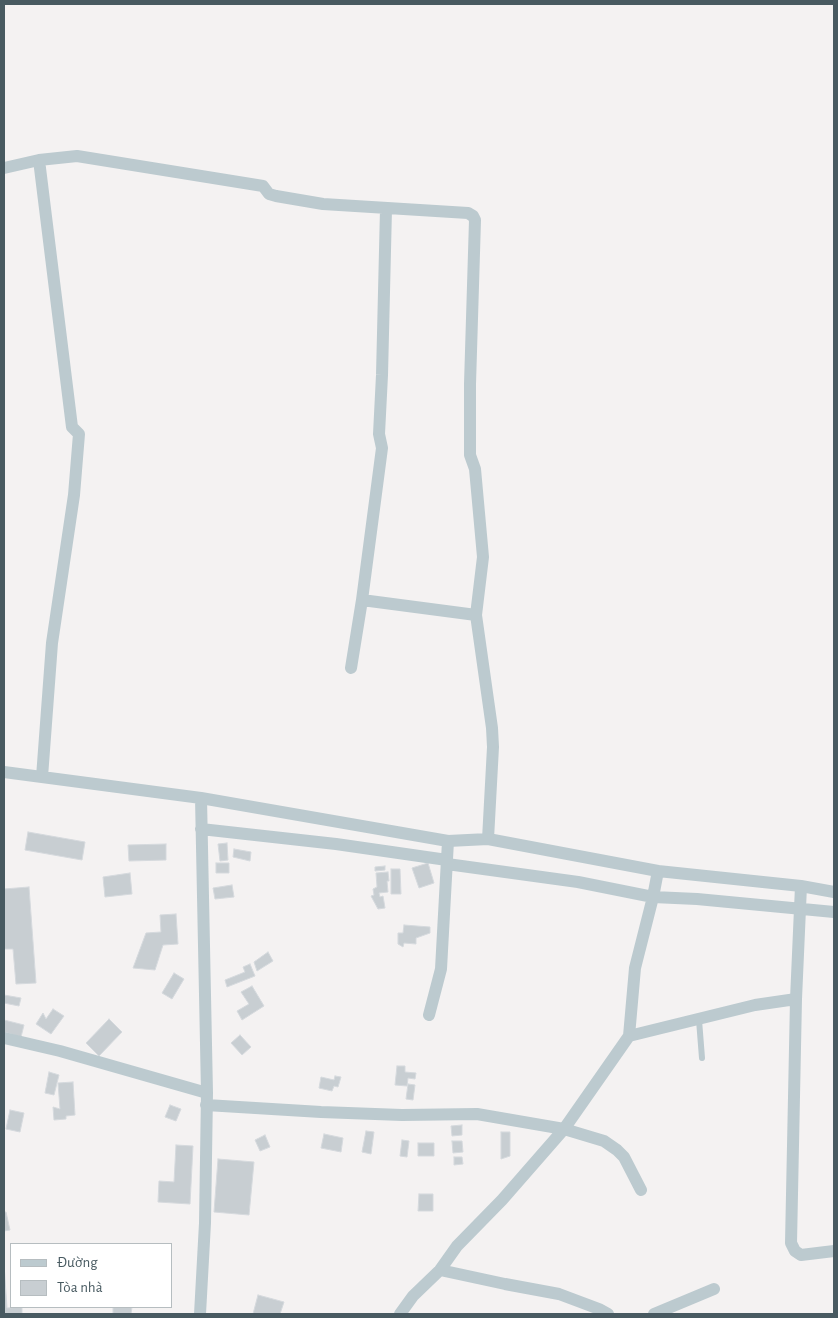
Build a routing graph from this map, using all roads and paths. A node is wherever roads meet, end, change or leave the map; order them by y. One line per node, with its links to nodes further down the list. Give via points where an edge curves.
1 (39, 160): 2 (street); 3 (street, via 77,156 263,186 269,194 293,200); 8 (street, via 72,427 79,434 74,495 52,643)
2 (4, 168)
3 (386, 209): 4 (street, via 378,434 382,448); 5 (street, via 468,213 475,220 470,455 475,469 482,557)
4 (362, 600): 5 (street); 6 (street)
5 (476, 615): 11 (street, via 494,747)
6 (351, 668)
7 (4, 772): 8 (street)
8 (42, 777): 9 (street)
9 (201, 798): 10 (street); 12 (street)
10 (202, 829): 13 (street, via 336,844); 26 (street)
11 (488, 839): 12 (street); 14 (street)
12 (448, 841): 13 (street)
13 (447, 862): 17 (street); 21 (street, via 441,969)
14 (658, 871): 15 (street); 17 (street)
15 (801, 886): 16 (street); 18 (street)
16 (834, 892)
17 (653, 897): 18 (street); 23 (street, via 635,968)
18 (800, 908): 19 (street); 20 (street)
19 (834, 912)
20 (796, 1000): 22 (street, via 755,1005); 29 (street, via 792,1247 801,1255)
21 (429, 1015)
22 (699, 1020): 23 (street); 25 (lane)
23 (629, 1036): 27 (street)
24 (4, 1038): 26 (street, via 60,1051)
25 (702, 1058)
26 (207, 1099): 27 (street, via 357,1114 477,1114); 32 (street)
27 (564, 1129): 28 (street, via 604,1141 617,1150); 30 (street)
28 (641, 1190)
29 (834, 1251)
30 (440, 1270): 33 (street); 34 (street, via 559,1294)
31 (714, 1289): 35 (street)
32 (200, 1314)
33 (400, 1314)
34 (608, 1314)
35 (654, 1314)

